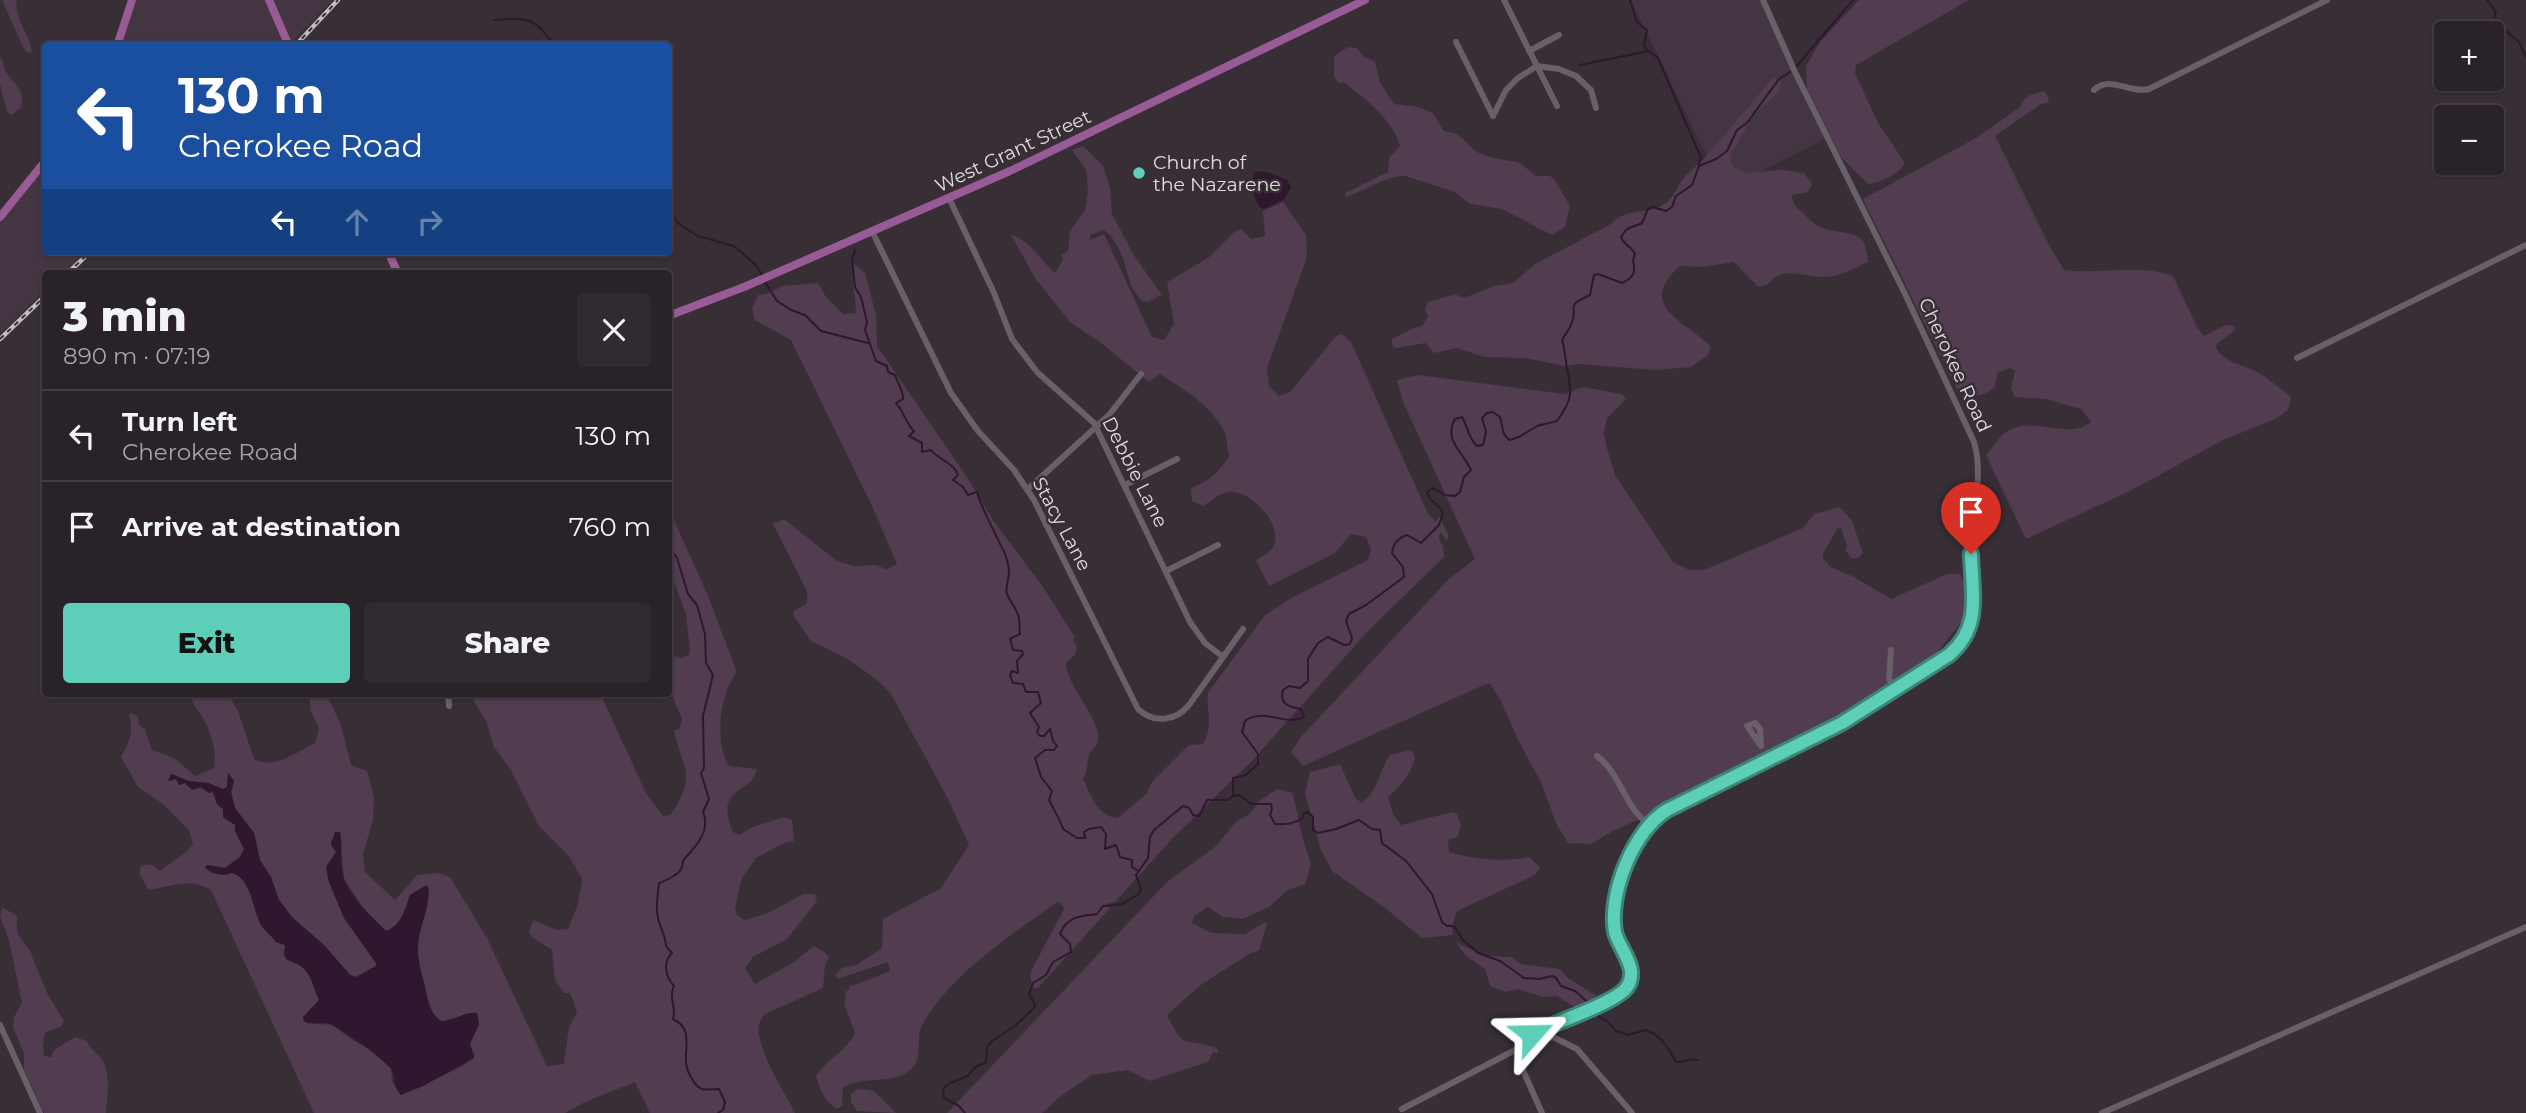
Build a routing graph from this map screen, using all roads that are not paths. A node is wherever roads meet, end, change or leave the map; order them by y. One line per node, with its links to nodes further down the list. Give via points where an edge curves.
1 (132, 0): 8 (main road)
2 (269, 0): 9 (main road)
3 (1364, 0): 17 (main road, West Grant Street)
4 (1504, 0): 11 (street)
5 (1763, 0): 33 (street, Cherokee Road, via 1906,296 1978,458 1969,628 1949,655)
6 (2327, 0): 13 (street, via 2149,89 2101,84)
7 (1559, 35): 11 (street)
8 (118, 42)
9 (287, 42)
10 (1456, 42): 12 (street, via 1493,116 1506,90)
11 (1529, 51): 12 (street)
12 (1537, 66): 14 (street); 15 (street, via 1576,76 1591,90)
13 (2094, 90)
14 (1557, 106)
15 (1596, 108)
16 (42, 165): 18 (main road)
17 (950, 198): 19 (main road, West Grant Street); 24 (street, Debbie Lane, via 1017,347 1037,372)
18 (0, 217)
19 (872, 231): 21 (main road, West Grant Street); 27 (street, Stacy Lane, via 957,403)
20 (2526, 244): 22 (street)
21 (672, 314)
22 (2297, 358)
23 (1141, 374): 24 (street)
24 (1097, 427): 26 (street, Debbie Lane); 27 (street)
25 (1177, 459): 26 (street)
26 (1125, 485): 29 (street, Debbie Lane)
27 (1028, 489): 32 (street, Stacy Lane, via 1142,713 1167,719 1180,714)
28 (1218, 545): 29 (street)
29 (1166, 571): 32 (street, Debbie Lane, via 1195,629)
30 (1243, 629): 32 (street, Stacy Lane)
31 (1891, 650): 33 (street, via 1889,679)
32 (1223, 657)
33 (1895, 689): 38 (street, Cherokee Road)
34 (448, 697): 35 (street)
35 (449, 706)
36 (1761, 746): 38 (street)
37 (1597, 756): 39 (street, via 1617,777 1633,810)
38 (1770, 760): 39 (street, Cherokee Road, via 1667,810)
39 (1648, 824): 42 (street, Cherokee Road, via 1628,861 1615,905 1615,932 1631,969 1628,986 1609,1000 1532,1034)
40 (2526, 927): 47 (street)
41 (0, 1025): 44 (street)
42 (1521, 1047): 43 (street); 45 (street, via 1521,1066); 46 (street, via 1553,1037 1577,1049)
43 (1402, 1109)
44 (40, 1113)
45 (1542, 1113)
46 (1632, 1113)
47 (2102, 1113)

